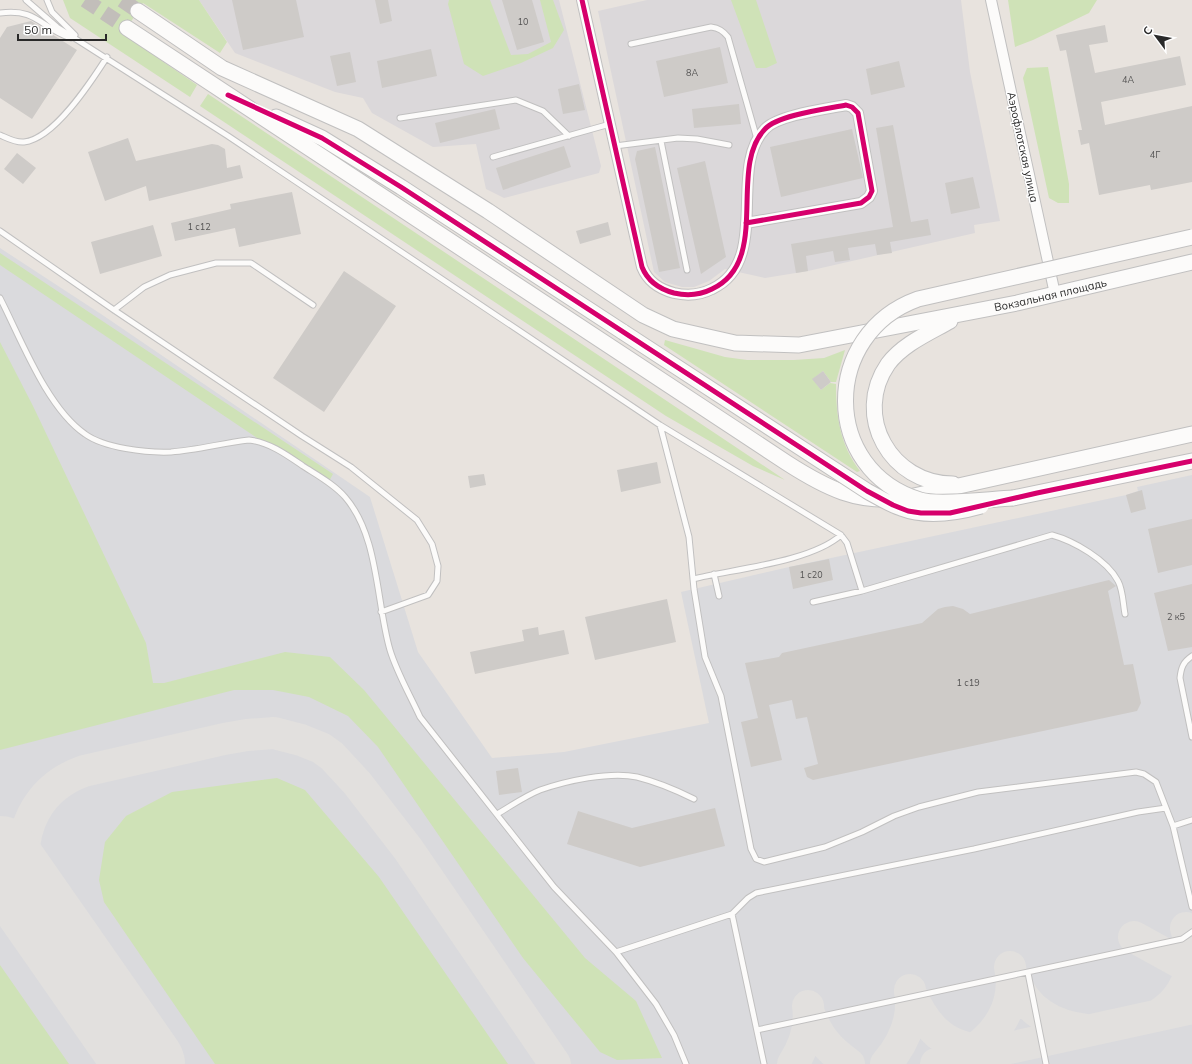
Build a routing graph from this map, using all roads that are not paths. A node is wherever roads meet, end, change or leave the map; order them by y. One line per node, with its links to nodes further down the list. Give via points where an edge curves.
1 (26, 0): 8 (lane, via 57,27)
2 (47, 0): 8 (lane, via 52,12)
3 (582, 0): 13 (street)
4 (991, 0): 26 (street, Аэрофлотская улица)
5 (138, 11): 30 (main road, Вокзальная площадь, via 222,68 258,86 336,118 371,137 482,207 643,315 673,329 736,343 789,346)
6 (0, 13): 8 (lane, via 22,12 61,34)
7 (127, 28): 11 (main road)
8 (82, 41): 10 (lane)
9 (631, 44): 16 (lane, via 710,27 724,32 728,37)
10 (107, 57): 14 (lane, via 61,119 46,132 23,142); 31 (lane)
11 (228, 95): 34 (main road, via 787,463 831,488 849,496 887,500); 35 (main road, bridge, via 322,138 893,506 921,513 950,513)
12 (400, 118): 15 (lane, via 516,100 543,111)
13 (610, 124): 15 (lane); 19 (street)
14 (0, 135)
15 (569, 136): 20 (lane)
16 (757, 139): 21 (street, via 750,156); 21 (street, via 765,128 780,120 846,105 858,113 872,191 869,198 861,203)
17 (661, 141): 18 (lane, via 697,139); 19 (lane); 25 (lane)
18 (729, 145)
19 (615, 146): 21 (street, via 642,267 646,276 659,288 687,295 707,292 723,283 738,261 746,235)
20 (493, 157)
21 (746, 224)
22 (0, 231): 29 (lane)
23 (1192, 237): 35 (main road, bridge, via 918,299 885,317 865,336 856,351 849,372 845,404 852,436 874,471 897,490 920,500 937,502)
24 (1192, 262): 26 (main road, Вокзальная площадь)
25 (687, 270)
26 (1055, 294): 30 (main road, Вокзальная площадь)
27 (0, 298): 42 (lane, via 62,413 85,434 98,441 133,450 170,452 249,440 258,441 294,460 336,489 345,497 359,519 372,554)
28 (313, 305): 29 (lane, via 251,263 223,263 170,275 144,287)
29 (114, 310): 42 (lane, via 351,467 417,520 432,544 438,566 437,581 428,595)
30 (961, 314): 34 (main road, via 906,346 893,358 878,386 875,416 885,447 911,472 947,484)
31 (660, 425): 36 (lane); 38 (lane, via 689,537)
32 (1192, 434): 34 (main road)
33 (1192, 462): 35 (main road)
34 (990, 480)
35 (1013, 498)
36 (840, 535): 37 (lane, via 827,545 801,556); 39 (lane, via 847,544)
37 (714, 574): 38 (lane); 40 (lane)
38 (693, 579): 47 (lane, via 705,657 721,696 751,849 756,859 764,862 825,847 919,807 978,792 1122,773 1136,772 1151,778 1156,782)
39 (862, 591): 41 (lane); 43 (lane, via 1052,535 1085,550 1110,571 1118,581)
40 (719, 596)
41 (813, 602)
42 (381, 612): 48 (lane, via 390,651 420,716)
43 (1125, 614)
44 (1192, 656): 45 (lane, via 1180,670)
45 (1192, 737)
46 (694, 799): 48 (lane, via 636,776 607,775 541,790)
47 (1166, 808): 50 (lane); 52 (lane, via 756,893)
48 (497, 814): 54 (lane, via 554,887)
49 (1192, 820): 50 (lane)
50 (1173, 826): 51 (lane)
51 (1192, 907)
52 (732, 914): 54 (lane); 56 (lane)
53 (1192, 932): 55 (lane, via 1182,940)
54 (616, 952): 57 (lane, via 665,1017)
55 (1028, 973): 56 (lane); 59 (lane)
56 (756, 1030): 58 (lane)
57 (686, 1064)
58 (764, 1064)
59 (1046, 1064)

